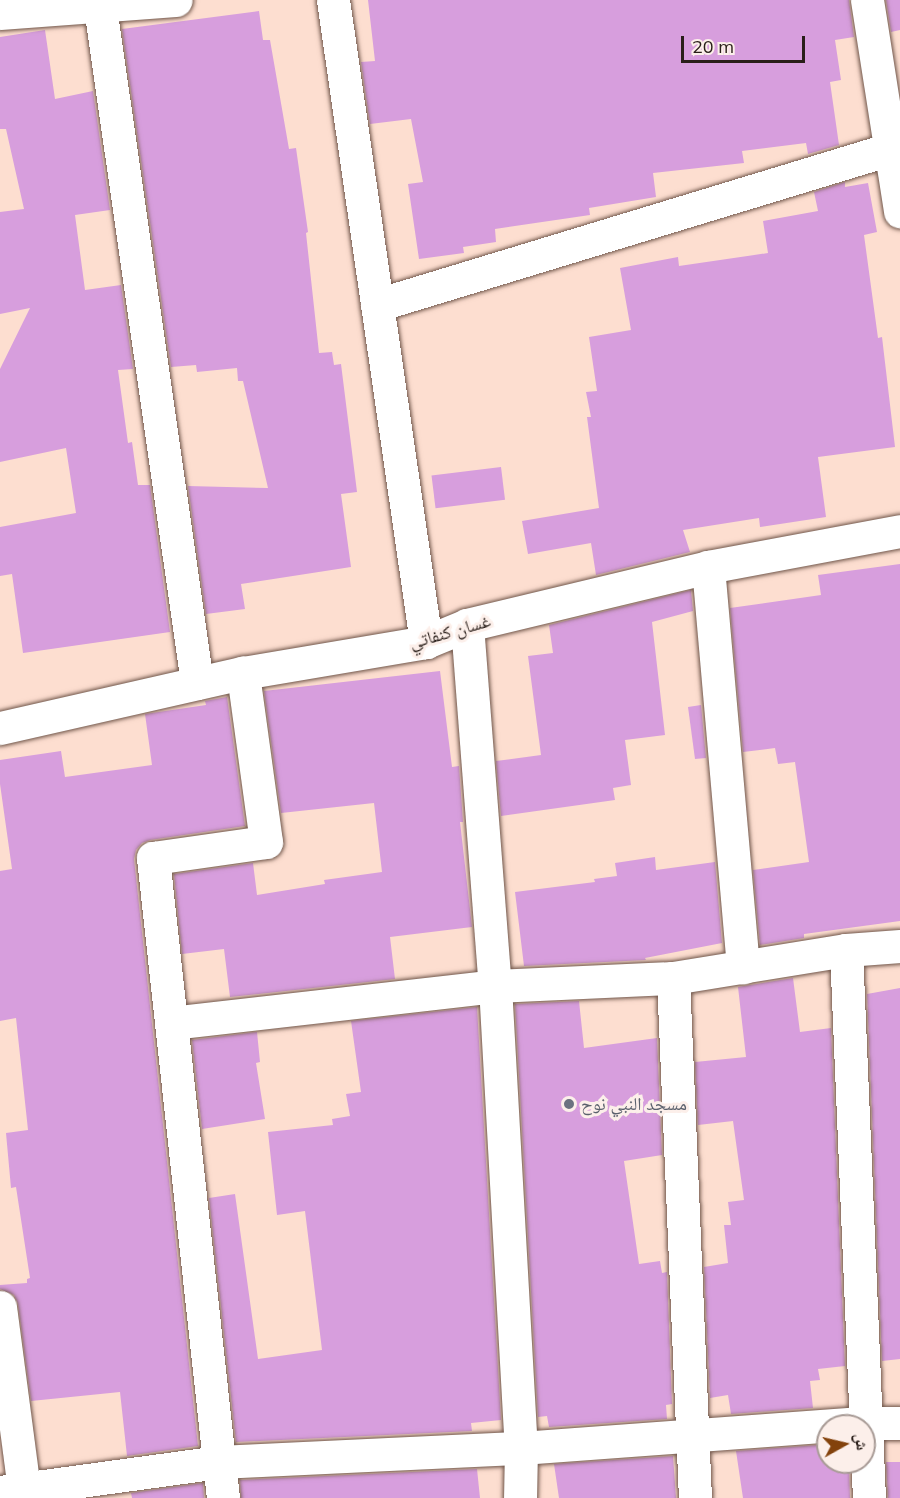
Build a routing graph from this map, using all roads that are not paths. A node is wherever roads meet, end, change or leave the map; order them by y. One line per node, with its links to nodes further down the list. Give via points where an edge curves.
1 (176, 0): 4 (street)
2 (333, 0): 8 (street)
3 (867, 0): 6 (street)
4 (100, 3): 5 (street); 14 (street)
5 (0, 13)
6 (896, 146): 7 (street); 8 (street)
7 (900, 211)
8 (377, 305): 12 (street)
9 (900, 531): 10 (street, غسان كنفاتي)
10 (708, 567): 11 (street, غسان كنفاتي); 18 (street)
11 (467, 625): 12 (street, غسان كنفاتي); 20 (street)
12 (426, 642): 13 (street, غسان كنفاتي)
13 (243, 673): 14 (street, غسان كنفاتي); 21 (street, via 266,842 153,858)
14 (197, 683): 15 (street, غسان كنفاتي)
15 (1, 721)
16 (900, 946): 17 (street)
17 (846, 950): 18 (street); 23 (street)
18 (743, 967): 19 (street)
19 (672, 978): 20 (street); 27 (street)
20 (495, 986): 21 (street); 28 (street)
21 (171, 1023): 29 (street)
22 (0, 1307): 31 (street)
23 (866, 1414)
24 (876, 1423): 25 (street)
25 (900, 1423)
26 (816, 1426): 27 (street)
27 (692, 1435): 28 (street); 34 (street)
28 (521, 1448): 29 (street); 33 (street)
29 (219, 1462): 31 (street); 32 (street)
30 (868, 1474): 35 (street)
31 (16, 1493)
32 (224, 1498)
33 (520, 1498)
34 (696, 1498)
35 (869, 1498)

